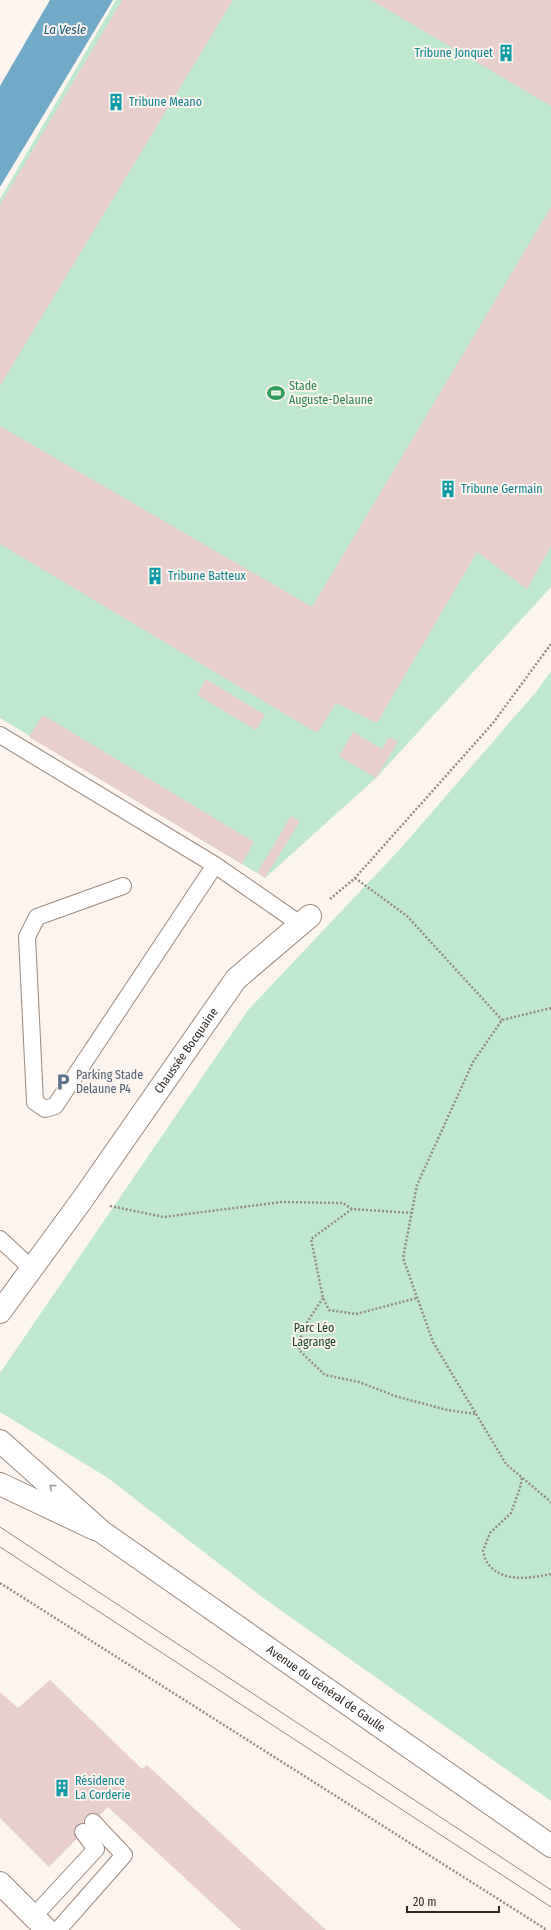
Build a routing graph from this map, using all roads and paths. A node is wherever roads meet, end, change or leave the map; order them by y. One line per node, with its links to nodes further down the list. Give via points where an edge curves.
1 (551, 644): 4 (path, via 493,722)
2 (0, 735): 3 (lane)
3 (215, 865): 5 (lane, via 55,1106 45,1109 35,1102 27,936 37,917); 6 (lane)
4 (354, 878): 6 (path); 8 (path, via 407,916)
5 (123, 886)
6 (305, 920): 9 (main road, Chaussée Bocquaine, via 236,979)
7 (551, 1008): 8 (path)
8 (502, 1020): 11 (path, via 472,1062 417,1185)
9 (82, 1200): 10 (path, via 164,1217 281,1202 343,1203); 13 (main road, Chaussée Bocquaine)
10 (352, 1209): 11 (path); 14 (path, via 312,1239)
11 (412, 1213): 15 (path, via 403,1258)
12 (0, 1239): 13 (lane)
13 (32, 1269): 16 (main road, Chaussée Bocquaine)
14 (323, 1298): 15 (path, via 329,1310 356,1314); 17 (path, via 302,1330 299,1350 325,1375 358,1382 395,1396 447,1410)
15 (417, 1298): 17 (path, via 433,1342)
16 (0, 1312)
17 (477, 1414): 19 (path, via 506,1464)
18 (0, 1441): 22 (main road, Avenue du Général de Gaulle, one-way to 18)
19 (522, 1477): 21 (path); 23 (path, via 511,1513 490,1533 483,1551 488,1565 498,1574 521,1578)
20 (0, 1484): 22 (main road, Avenue du Général de Gaulle)
21 (551, 1502)
22 (102, 1532): 25 (main road, Avenue du Général de Gaulle)
23 (551, 1574)
24 (0, 1583): 29 (path)
25 (551, 1846)
26 (0, 1883): 27 (main road)
27 (41, 1923): 28 (lane, via 96,1849 88,1827 124,1854)
28 (58, 1930)
29 (547, 1930)

